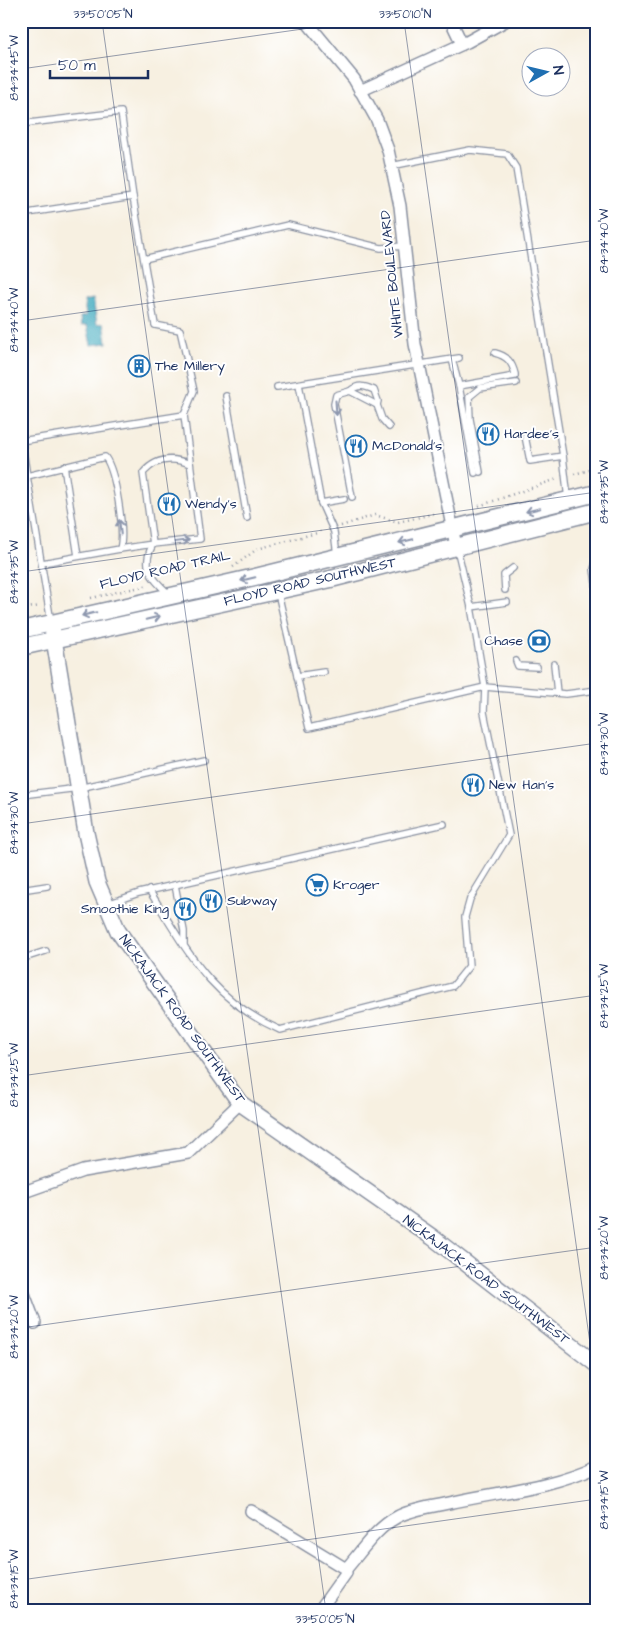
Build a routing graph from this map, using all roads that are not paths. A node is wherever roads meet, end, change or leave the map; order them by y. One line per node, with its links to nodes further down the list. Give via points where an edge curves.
1 (306, 21): 5 (street, WHITE BOULEVARD, via 354,79)
2 (451, 21): 4 (street)
3 (505, 21): 4 (street)
4 (462, 44): 5 (street)
5 (360, 91): 7 (street, WHITE BOULEVARD, via 376,120)
6 (21, 124): 8 (lane, via 121,112)
7 (391, 166): 10 (street, WHITE BOULEVARD); 25 (lane, via 470,150 507,154 516,168)
8 (133, 197): 9 (lane); 11 (lane)
9 (21, 214)
10 (404, 246): 11 (lane, via 380,248 288,225); 13 (street, WHITE BOULEVARD)
11 (144, 259): 21 (lane, via 155,325 180,330 194,391)
12 (495, 353): 16 (lane, via 509,360 515,375)
13 (419, 365): 14 (lane); 16 (lane, via 455,358); 36 (street, WHITE BOULEVARD)
14 (299, 384): 17 (lane); 33 (lane)
15 (516, 384): 16 (lane, via 480,388 469,397 477,472)
16 (459, 386)
17 (277, 387)
18 (350, 391): 20 (lane); 20 (lane, via 358,386 367,386 374,390); 30 (lane, one-way to 30, via 336,395 334,404)
19 (226, 396): 35 (lane)
20 (377, 406): 22 (lane)
21 (184, 415): 24 (lane); 26 (lane)
22 (389, 427)
23 (525, 436): 25 (lane, via 530,461)
24 (22, 439): 28 (lane)
25 (563, 456): 32 (lane)
26 (190, 464): 37 (lane, one-way to 26, via 200,539); 37 (lane, via 178,459 152,463 143,473)
27 (64, 466): 28 (lane); 39 (lane, one-way to 27, via 120,521 108,461 105,457); 40 (lane)
28 (24, 477): 43 (lane)
29 (597, 494): 32 (main road, FLOYD ROAD SOUTHWEST)
30 (352, 497)
31 (344, 499): 33 (lane)
32 (568, 501): 36 (main road, FLOYD ROAD SOUTHWEST, one-way to 36)
33 (321, 503): 41 (lane, via 333,529)
34 (597, 511): 38 (main road, FLOYD ROAD SOUTHWEST)
35 (247, 518)
36 (453, 530): 38 (street, WHITE BOULEVARD); 41 (main road, FLOYD ROAD SOUTHWEST, one-way to 41)
37 (153, 544): 39 (lane); 48 (lane, via 147,555 148,567 157,583)
38 (456, 546): 46 (main road, FLOYD ROAD SOUTHWEST); 50 (lane)
39 (120, 549): 40 (lane)
40 (78, 556): 43 (lane)
41 (337, 558): 48 (main road, FLOYD ROAD SOUTHWEST, one-way to 48)
42 (597, 559): 47 (lane, via 594,569)
43 (42, 563): 51 (lane)
44 (513, 568): 45 (lane, via 504,575)
45 (505, 590)
46 (278, 591): 53 (main road, FLOYD ROAD SOUTHWEST, one-way to 46); 59 (lane)
47 (597, 591)
48 (171, 596): 51 (main road, FLOYD ROAD SOUTHWEST, one-way to 51)
49 (507, 602): 50 (lane)
50 (471, 608): 60 (lane)
51 (52, 623): 52 (main road, FLOYD ROAD SOUTHWEST); 53 (street, NICKAJACK ROAD SOUTHWEST)
52 (21, 630)
53 (54, 640): 54 (main road, FLOYD ROAD SOUTHWEST); 64 (street, NICKAJACK ROAD SOUTHWEST)
54 (21, 647)
55 (516, 661): 57 (lane, via 524,668)
56 (554, 664): 62 (lane)
57 (537, 667)
58 (324, 672): 59 (lane)
59 (297, 676): 60 (lane, via 309,728)
60 (485, 687): 62 (lane); 72 (lane, via 484,712 509,835 470,899 465,916 469,966 452,986 280,1030 262,1022 221,994)
61 (597, 690): 62 (lane)
62 (557, 693)
63 (204, 760): 64 (lane)
64 (79, 788): 65 (lane); 71 (street, NICKAJACK ROAD SOUTHWEST, via 95,874)
65 (21, 796)
66 (444, 824): 67 (lane)
67 (175, 885): 70 (lane); 72 (lane)
68 (47, 886): 69 (lane)
69 (21, 890)
70 (150, 890): 71 (lane); 72 (lane)
71 (107, 904): 75 (street, NICKAJACK ROAD SOUTHWEST, via 118,931)
72 (184, 946)
73 (46, 951): 74 (lane)
74 (21, 958)
75 (240, 1103): 76 (street, via 188,1153 83,1171); 79 (street, NICKAJACK ROAD SOUTHWEST, via 432,1237)
76 (21, 1193)
77 (21, 1286): 78 (street)
78 (35, 1323)
79 (597, 1365)
80 (597, 1466): 82 (street, via 538,1486 421,1509 397,1518 380,1530)
81 (251, 1510): 82 (street)
82 (346, 1569): 83 (street)
83 (319, 1611)

